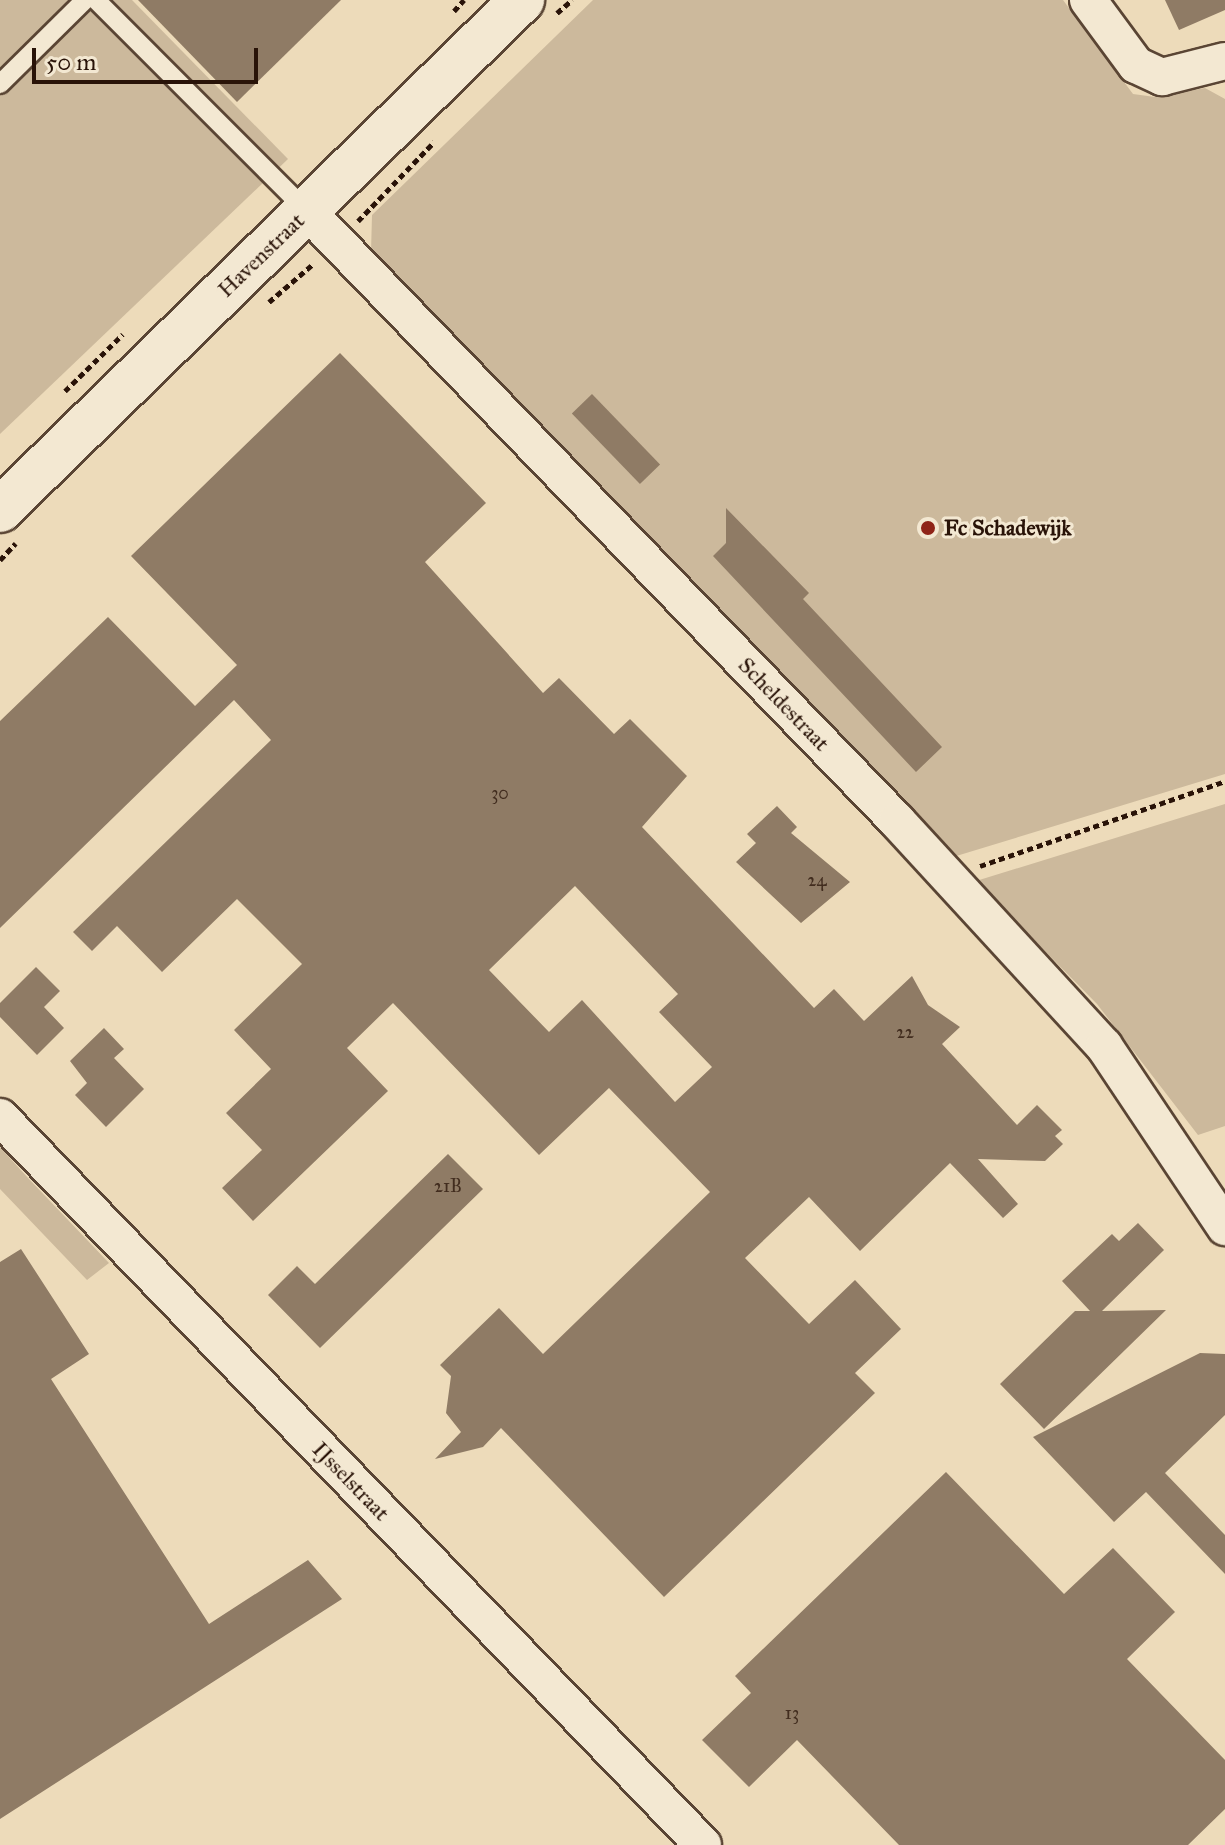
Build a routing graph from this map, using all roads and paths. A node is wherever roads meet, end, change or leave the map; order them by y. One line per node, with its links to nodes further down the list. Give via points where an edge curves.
1 (85, 0): 6 (lane)
2 (96, 0): 7 (lane)
3 (522, 0): 7 (street, Havenstraat)
4 (1088, 0): 5 (street, via 1136,65 1162,77)
5 (1225, 61)
6 (0, 84)
7 (307, 211): 8 (street, Havenstraat); 10 (street, Scheldestraat)
8 (0, 510)
9 (1225, 781): 10 (path)
10 (948, 877): 12 (street, Scheldestraat, via 1104,1046)
11 (0, 1117): 13 (street, IJsselstraat)
12 (1225, 1227)
13 (703, 1845)

